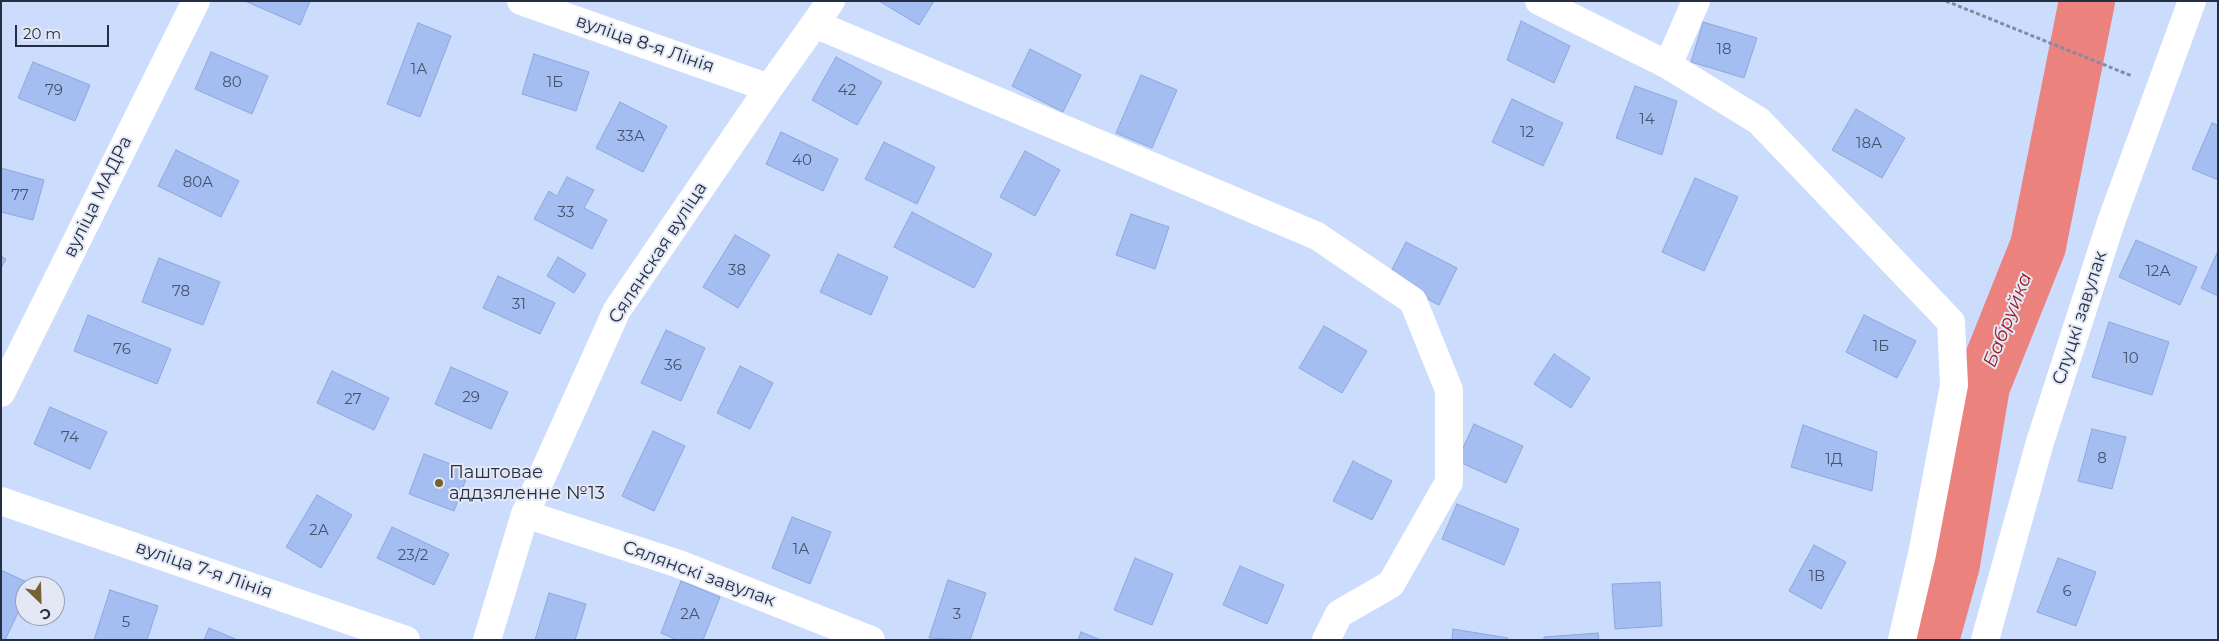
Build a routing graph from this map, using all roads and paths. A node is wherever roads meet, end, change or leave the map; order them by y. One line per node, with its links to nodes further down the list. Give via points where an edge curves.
1 (196, 1): 12 (street, вуліца МАДРа)
2 (521, 1): 10 (street, вуліца 8-я Лінія)
3 (831, 1): 8 (street, Сялянская вуліца)
4 (1539, 1): 9 (street)
5 (1696, 1): 9 (street)
6 (1946, 1): 11 (path)
7 (2192, 1): 11 (street, Слуцкі завулак)
8 (815, 24): 10 (street, Сялянская вуліца); 18 (street, via 1317,236 1413,301 1449,390 1450,482 1391,584 1339,614)
9 (1668, 64): 19 (street, via 1759,121 1951,322 1954,385)
10 (769, 88): 14 (street, Сялянская вуліца, via 617,310)
11 (2160, 88): 20 (street, Слуцкі завулак, via 2040,442)
12 (1, 393)
13 (1, 501): 15 (street, вуліца 7-я Лінія)
14 (525, 514): 16 (street, Сялянская вуліца); 17 (street, Сялянскі завулак, via 679,564)
15 (406, 640)
16 (487, 640)
17 (871, 640)
18 (1326, 640)
19 (1902, 640)
20 (1985, 640)

